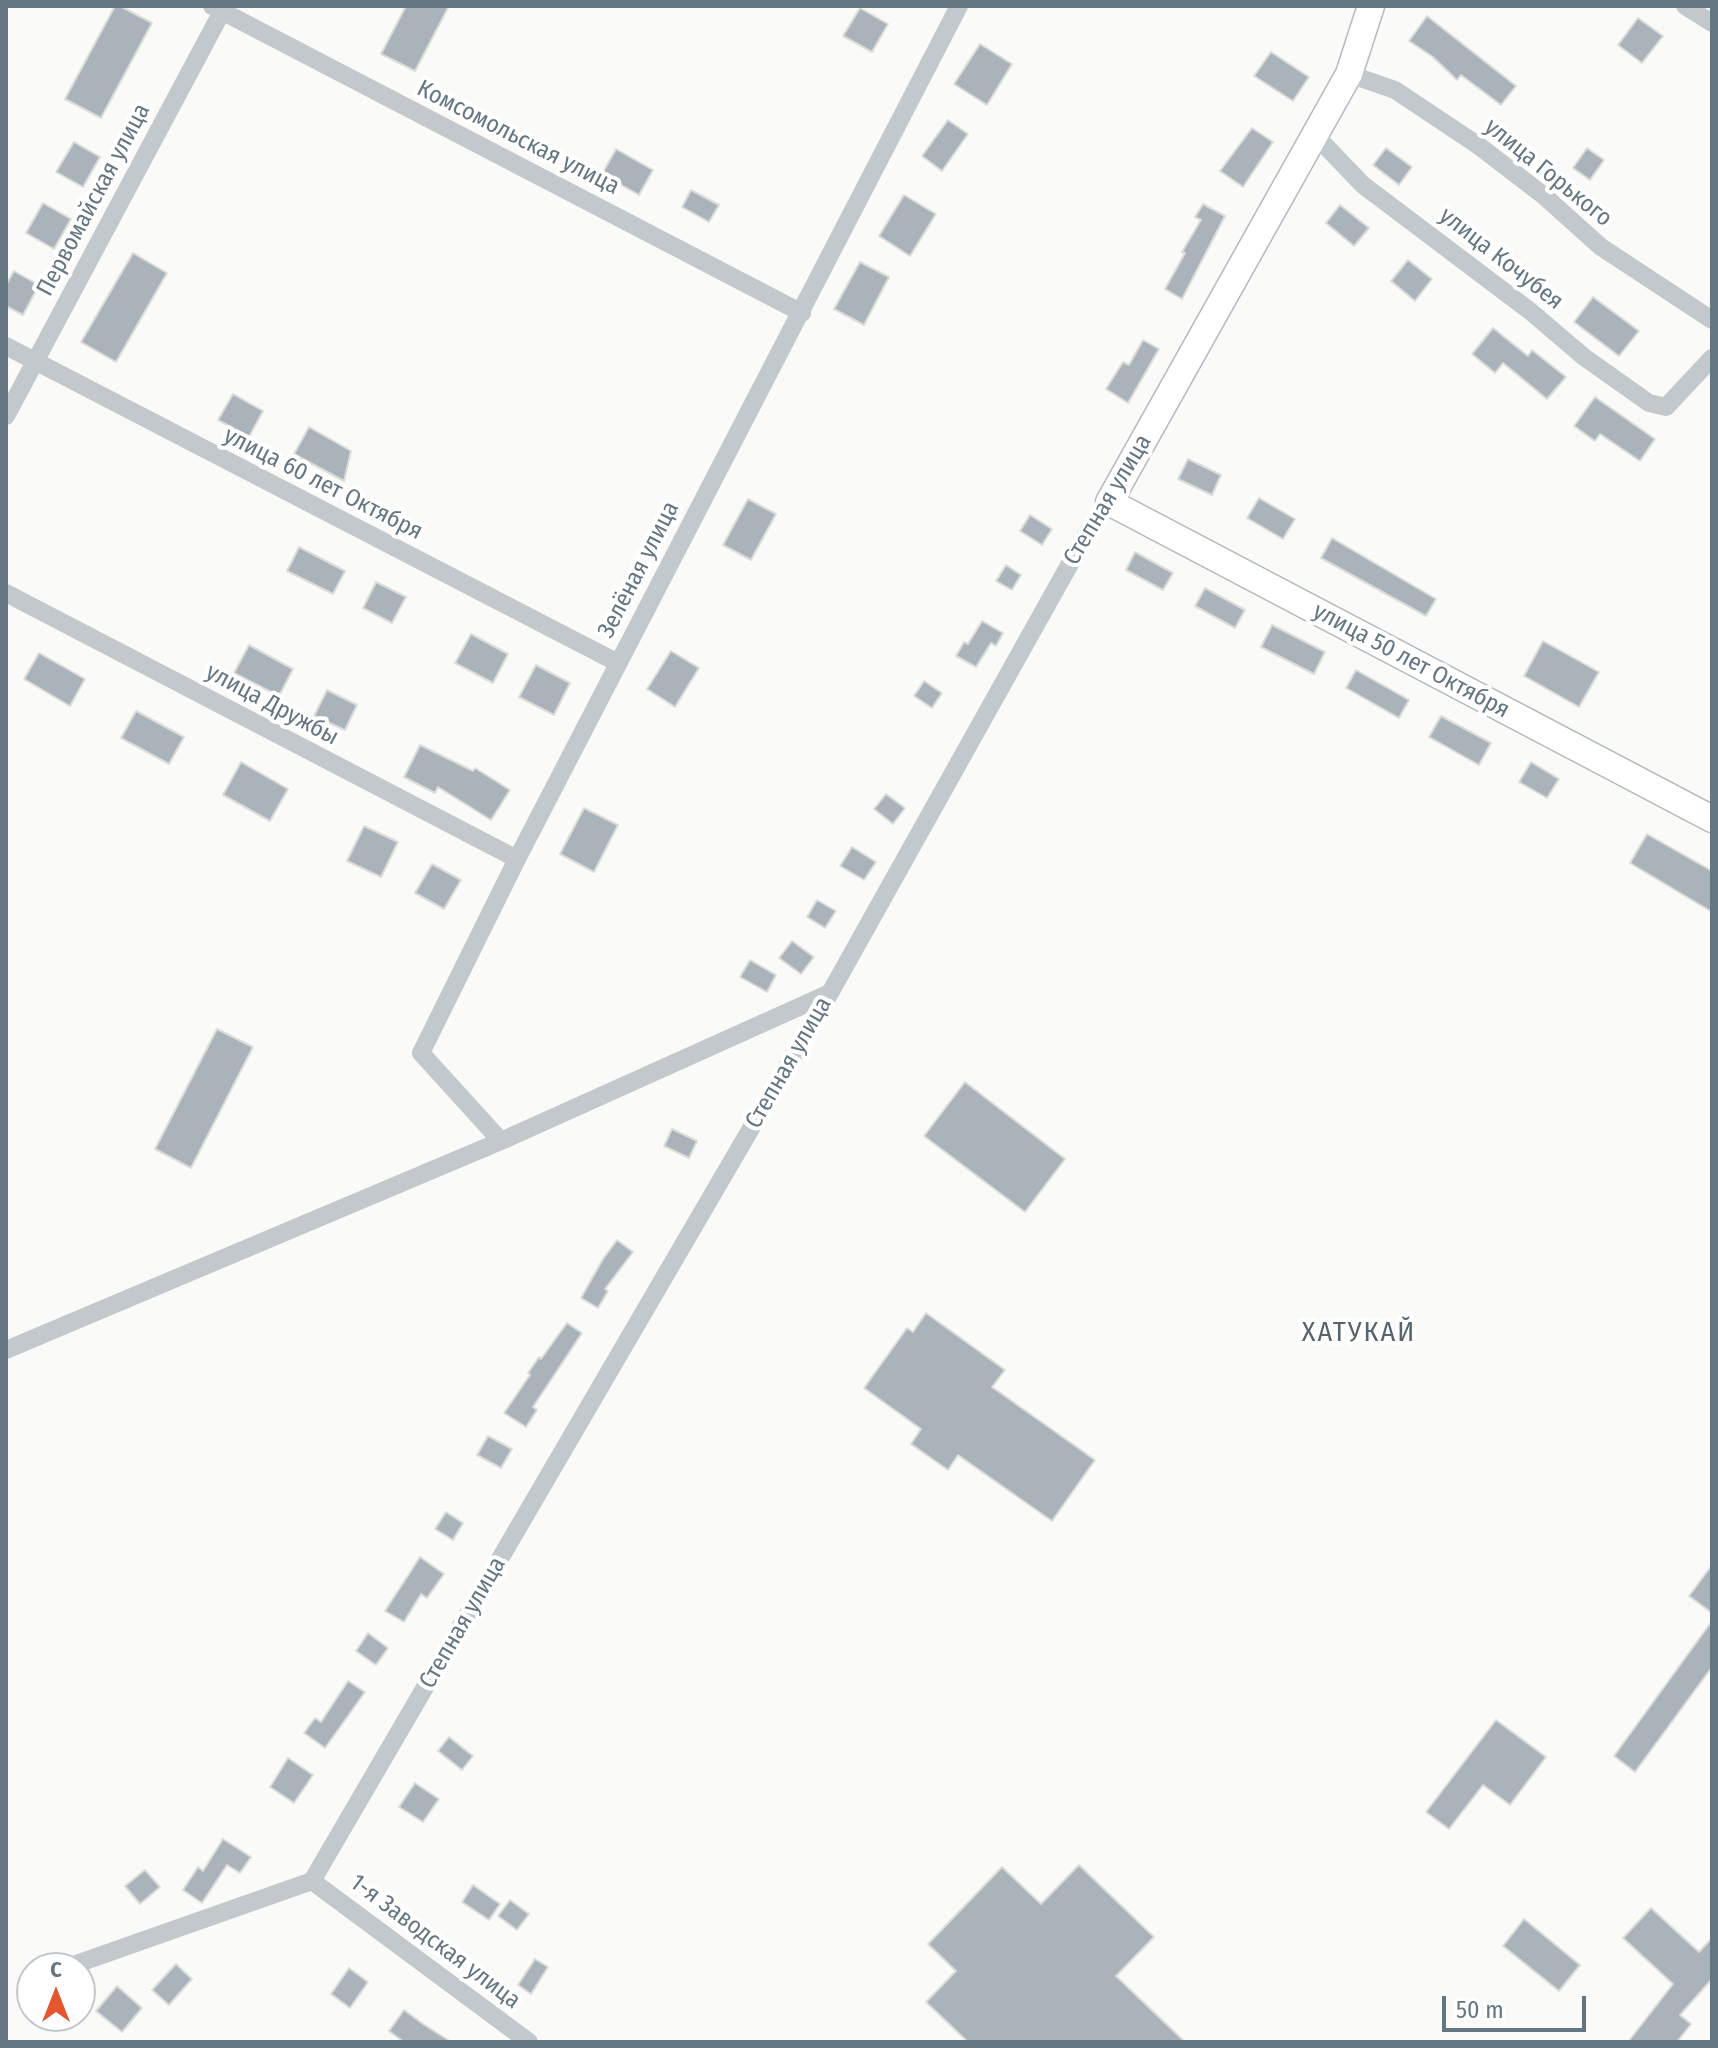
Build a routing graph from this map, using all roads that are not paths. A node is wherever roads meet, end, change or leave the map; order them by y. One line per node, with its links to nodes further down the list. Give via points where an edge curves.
1 (959, 6): 8 (street, Зелёная улица)
2 (1371, 6): 6 (street, Степная улица)
3 (1685, 6): 5 (street)
4 (219, 8): 8 (street, Комсомольская улица); 12 (street, Первомайская улица)
5 (1712, 23)
6 (1349, 74): 7 (street, Степная улица); 9 (street, улица Горького, via 1395,90 1479,146 1601,247)
7 (1315, 135): 11 (street, улица Кочубея, via 1363,185 1649,403 1666,407); 14 (street, Степная улица)
8 (802, 313): 16 (street, Зелёная улица)
9 (1712, 320)
10 (6, 346): 12 (street, улица 60 лет Октября)
11 (1712, 358)
12 (35, 362): 13 (street, Первомайская улица); 16 (street, улица 60 лет Октября)
13 (6, 416)
14 (1109, 502): 17 (street, улица 50 лет Октября); 19 (street, Степная улица)
15 (6, 593): 18 (street, улица Дружбы)
16 (618, 663): 18 (street, Зелёная улица)
17 (1712, 819)
18 (517, 859): 20 (street, Зелёная улица, via 421,1053)
19 (830, 993): 20 (street); 22 (street, Степная улица)
20 (501, 1141): 21 (street)
21 (6, 1350)
22 (312, 1881): 23 (street); 24 (street, 1-я Заводская улица)
23 (96, 1957)
24 (529, 2042)

